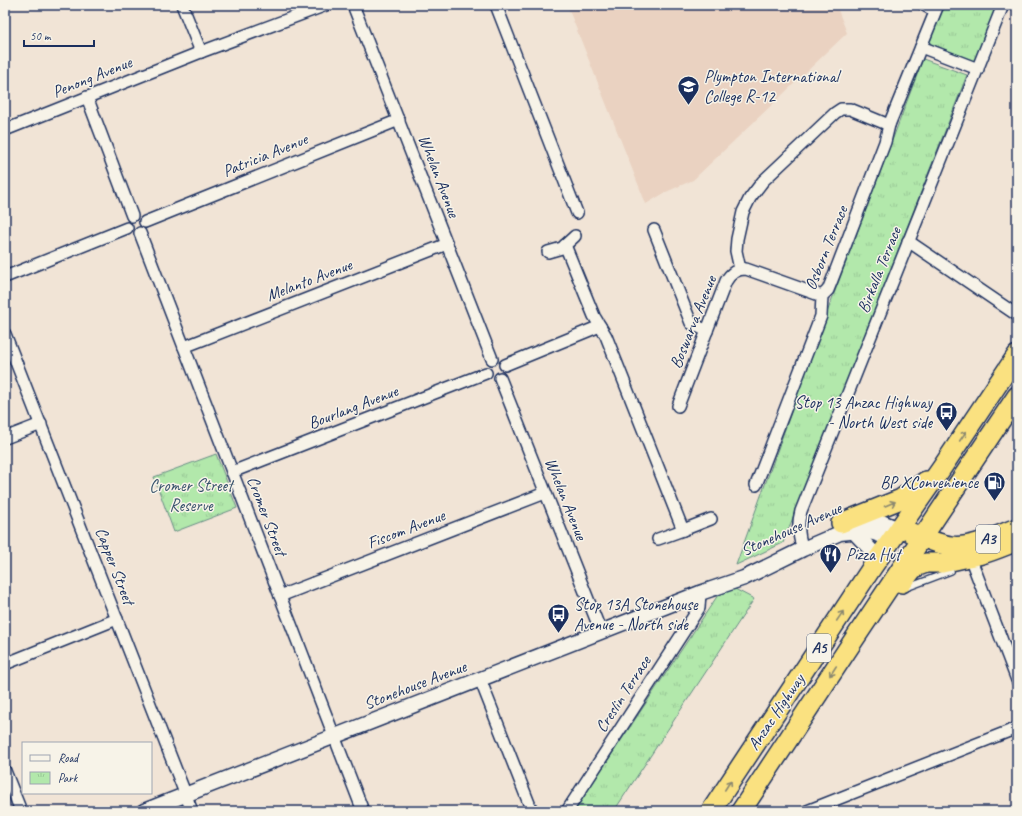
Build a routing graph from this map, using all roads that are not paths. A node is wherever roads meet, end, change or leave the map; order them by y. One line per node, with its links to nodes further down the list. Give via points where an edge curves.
1 (182, 5): 9 (street)
2 (326, 5): 9 (street, Penong Avenue)
3 (353, 5): 12 (street, Whelan Avenue)
4 (496, 5): 15 (street)
5 (924, 5): 7 (street)
6 (1003, 5): 10 (street, Birkalla Terrace)
7 (936, 8): 8 (street, Osborn Terrace)
8 (921, 46): 10 (street); 13 (street, Osborn Terrace)
9 (201, 52): 11 (street, Penong Avenue)
10 (978, 69): 22 (street, Birkalla Terrace)
11 (87, 97): 14 (street, Penong Avenue); 16 (street)
12 (399, 120): 17 (street, Patricia Avenue); 23 (street, Whelan Avenue)
13 (889, 125): 26 (street, via 850,109 841,109 763,181 743,212 736,251); 28 (street, Osborn Terrace, via 885,142 832,280)
14 (5, 130)
15 (577, 213)
16 (132, 216): 17 (street, via 140,216); 18 (street, via 127,221)
17 (145, 222): 20 (street)
18 (127, 228): 20 (street, via 132,233); 27 (street)
19 (654, 230): 31 (street, via 691,323)
20 (140, 233): 33 (street, Cromer Street)
21 (575, 236): 24 (street)
22 (908, 242): 29 (street); 57 (street, Birkalla Terrace, via 801,512 798,526)
23 (447, 244): 33 (street, Melanto Avenue); 35 (street, Whelan Avenue)
24 (565, 245): 25 (street); 30 (street)
25 (548, 252)
26 (740, 269): 28 (street, Boswarva Avenue); 31 (street, Boswarva Avenue, via 731,274 726,281)
27 (5, 277)
28 (822, 296): 46 (street, Osborn Terrace, via 821,316)
29 (1017, 315)
30 (600, 326): 36 (street); 52 (street, via 609,342)
31 (707, 331): 41 (street, Boswarva Avenue)
32 (5, 334): 42 (street, Capper Street)
33 (184, 347): 45 (street, Cromer Street)
34 (1017, 355): 37 (highway, Anzac Highway / A5)
35 (492, 359): 36 (street, via 500,360); 38 (street, via 486,365)
36 (505, 365): 39 (street, via 505,373)
37 (1010, 372): 44 (highway, Anzac Highway / A5, one-way to 37)
38 (486, 373): 39 (street, via 492,378); 45 (street, Bourlang Avenue)
39 (500, 378): 47 (street, Whelan Avenue)
40 (1017, 396): 48 (highway, Anzac Highway / A5)
41 (678, 406)
42 (41, 424): 43 (street); 64 (street, Capper Street)
43 (5, 438)
44 (941, 469): 50 (highway, one-way to 44, via 908,495); 53 (highway, Anzac Highway / A5)
45 (232, 472): 63 (street, Cromer Street)
46 (756, 485)
47 (545, 493): 63 (street, Fiscom Avenue); 65 (street, Whelan Avenue)
48 (946, 504): 56 (highway, Anzac Highway / A5); 58 (highway, via 941,531)
49 (711, 519): 52 (street)
50 (847, 527): 53 (street, Stonehouse Avenue, via 854,520 874,519); 57 (street, Stonehouse Avenue); 59 (street, via 871,550)
51 (1017, 528): 58 (highway, A3, via 980,542)
52 (683, 530): 54 (street)
53 (896, 534): 56 (highway, A3); 59 (highway, Anzac Highway / A5)
54 (658, 539)
55 (1017, 541): 58 (highway, A3, via 985,553)
56 (920, 542): 58 (highway, A3, via 946,545); 66 (highway, Anzac Highway / A5)
57 (802, 545): 62 (street, Stonehouse Avenue, via 744,578)
58 (964, 554): 66 (highway, via 942,563 926,563 915,568 873,626); 69 (street)
59 (873, 566): 71 (highway, Anzac Highway / A5, one-way to 59)
60 (951, 571): 61 (lane)
61 (903, 589)
62 (700, 593): 65 (street, Stonehouse Avenue); 83 (street, Creslin Terrace, via 699,608)
63 (280, 596): 72 (street, Cromer Street)
64 (117, 619): 67 (street); 76 (street, Capper Street)
65 (601, 632): 68 (street, Stonehouse Avenue)
66 (855, 638): 73 (highway, Anzac Highway / A5, one-way to 73)
67 (5, 664)
68 (480, 679): 72 (street, Stonehouse Avenue); 82 (street)
69 (1017, 680)
70 (1017, 728): 85 (street)
71 (764, 730): 73 (highway, via 779,742); 74 (highway, Anzac Highway / A5)
72 (334, 736): 76 (street, Stonehouse Avenue); 81 (street, Cromer Street)
73 (781, 750): 74 (highway, via 756,751); 77 (highway, Anzac Highway / A5)
74 (746, 758): 84 (highway, Anzac Highway / A5, one-way to 74)
75 (5, 771): 78 (street)
76 (185, 795): 79 (street, Stonehouse Avenue); 80 (street, Capper Street)
77 (746, 808)
78 (21, 811)
79 (144, 811)
80 (192, 811)
81 (363, 811)
82 (532, 811)
83 (567, 811)
84 (711, 811)
85 (807, 811)

